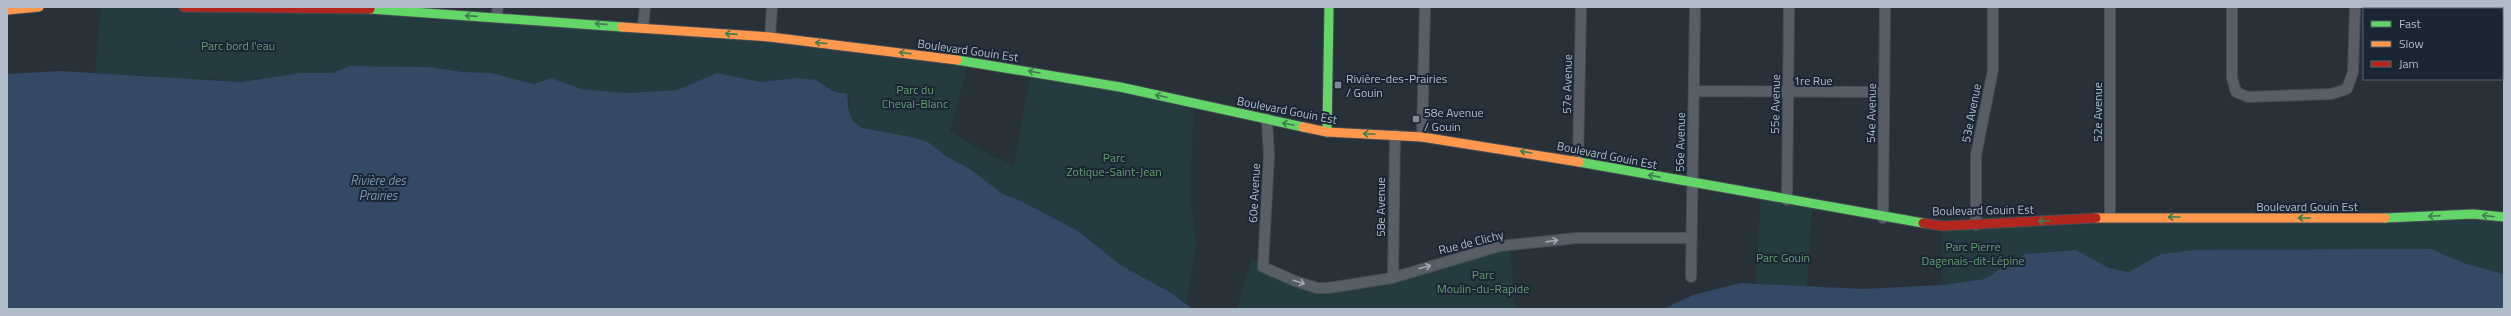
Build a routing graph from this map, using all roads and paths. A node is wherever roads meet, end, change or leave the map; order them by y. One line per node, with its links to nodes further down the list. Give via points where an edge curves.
1 (39, 7): 16 (street)
2 (184, 7): 15 (street, Boulevard Gouin Est)
3 (646, 7): 18 (street)
4 (772, 7): 19 (street)
5 (1330, 7): 24 (street)
6 (1424, 7): 26 (street)
7 (1581, 7): 27 (street, 57e Avenue)
8 (1695, 7): 20 (street, 56e Avenue)
9 (1790, 7): 22 (street, 55e Avenue)
10 (1885, 7): 21 (street, 54e Avenue)
11 (1993, 7): 33 (street, 53e Avenue, via 1993,70 1976,155)
12 (2110, 7): 30 (street, 52e Avenue)
13 (2232, 7): 14 (street, via 2232,78 2236,92 2248,97 2342,93 2351,84 2353,72)
14 (2354, 7)
15 (374, 8): 17 (street, Boulevard Gouin Est, one-way to 15)
16 (7, 10)
17 (497, 12): 18 (street, Boulevard Gouin Est, one-way to 17)
18 (643, 27): 19 (street, Boulevard Gouin Est, one-way to 18)
19 (770, 37): 23 (street, Boulevard Gouin Est, one-way to 19, via 1120,87 969,61)
20 (1694, 91): 22 (street, 1re Rue); 28 (street, 56e Avenue)
21 (1884, 92): 22 (street, 1re Rue); 32 (street, 54e Avenue)
22 (1788, 93): 29 (street, 55e Avenue)
23 (1267, 119): 24 (street, Boulevard Gouin Est, one-way to 23); 35 (street, 60e Avenue, via 1269,156)
24 (1327, 132): 25 (street, Boulevard Gouin Est, one-way to 24)
25 (1395, 136): 26 (street, Boulevard Gouin Est); 37 (street, 58e Avenue)
26 (1422, 137): 27 (street, Boulevard Gouin Est, one-way to 26)
27 (1578, 161): 28 (street, Boulevard Gouin Est, one-way to 27)
28 (1692, 184): 29 (street, Boulevard Gouin Est); 34 (street, 56e Avenue)
29 (1787, 200): 32 (street, Boulevard Gouin Est)
30 (2110, 217): 31 (street, Boulevard Gouin Est, one-way to 30, via 2473,214 2398,218); 33 (street, Boulevard Gouin Est, one-way to 33)
31 (2504, 217)
32 (1883, 218): 33 (street, Boulevard Gouin Est, via 1943,226)
33 (1976, 225)
34 (1691, 238): 36 (street, 56e Avenue); 37 (street, Rue de Clichy, one-way to 34, via 1500,246 1592,237)
35 (1263, 267): 37 (street, Rue de Clichy, one-way to 37, via 1294,281 1318,288)
36 (1691, 277)
37 (1392, 278)

